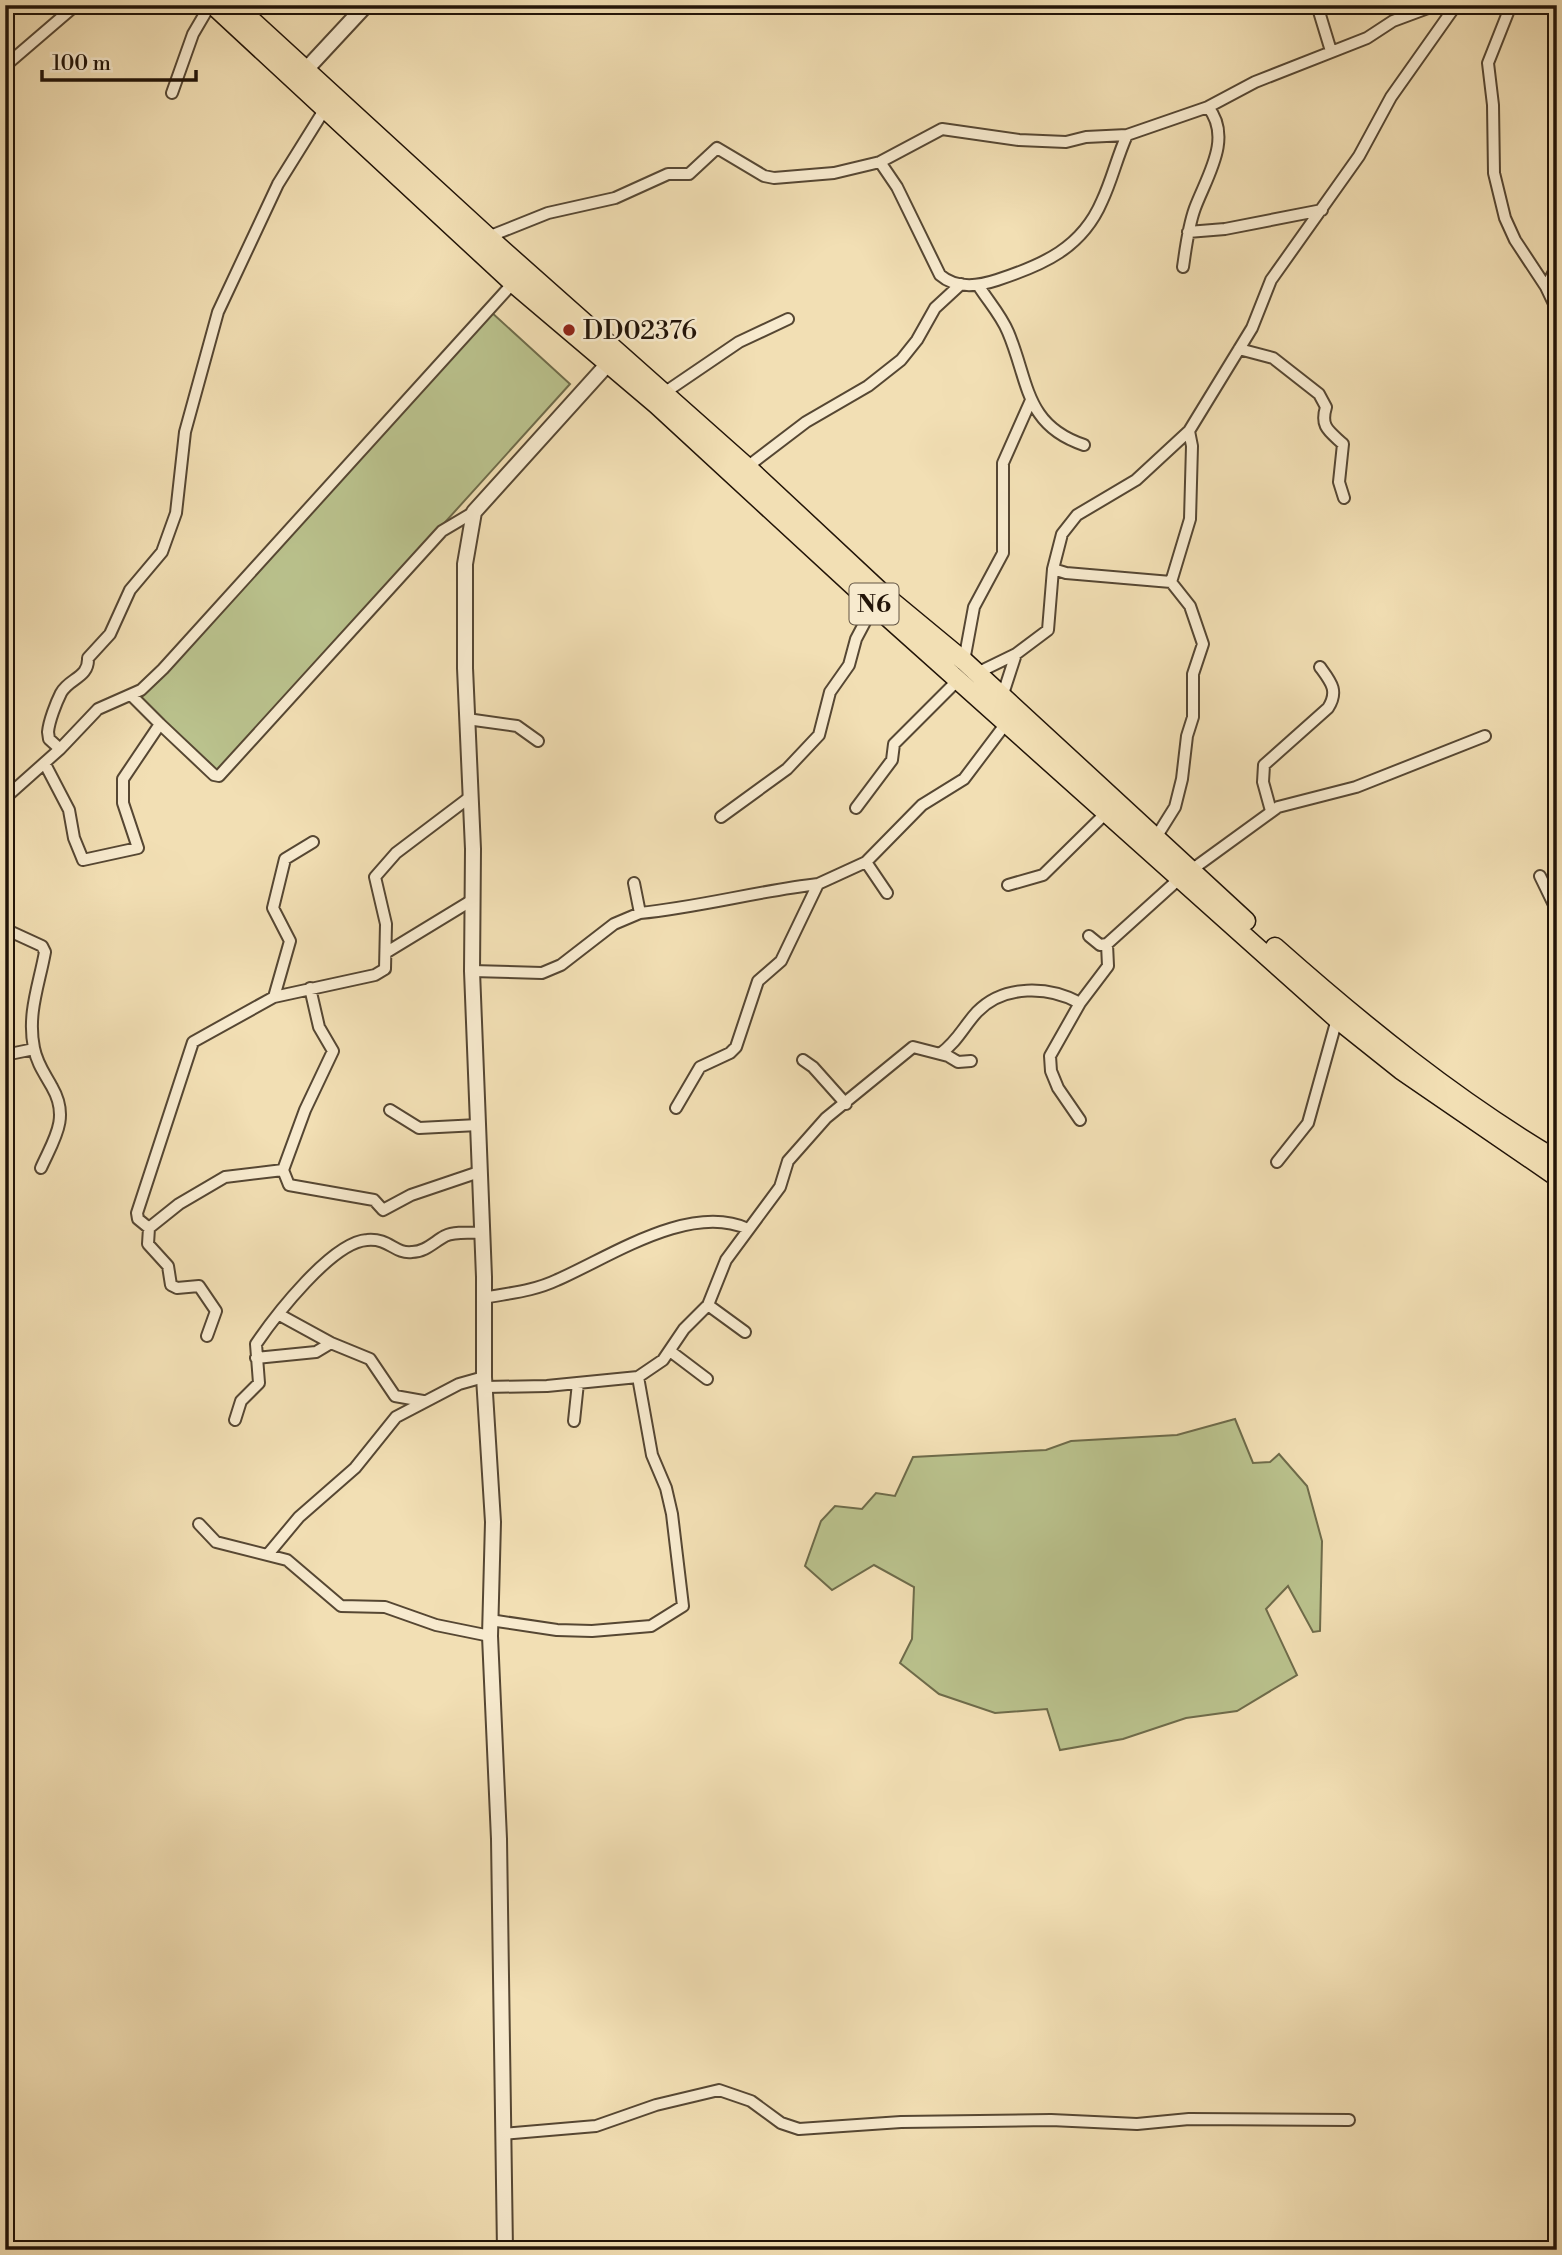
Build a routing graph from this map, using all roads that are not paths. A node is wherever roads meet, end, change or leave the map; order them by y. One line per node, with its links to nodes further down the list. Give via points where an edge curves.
1 (76, 5): 10 (street)
2 (212, 5): 11 (highway, N6); 12 (street, via 193,34)
3 (235, 5): 11 (highway, N6)
4 (366, 5): 11 (street)
5 (1317, 5): 9 (street)
6 (1436, 5): 9 (street)
7 (1456, 5): 17 (street, via 1391,96)
8 (1511, 5): 25 (street, via 1488,63 1494,173 1515,240)
9 (1331, 51): 14 (street)
10 (5, 66)
11 (301, 75): 13 (highway, N6); 19 (highway, N6)
12 (172, 93)
13 (326, 107): 22 (highway, N6); 51 (street, via 278,184 218,312 185,432 176,513 162,552 130,590 110,634 88,658 83,675 61,693 48,732)
14 (1208, 107): 15 (street); 18 (street, via 1218,124 1213,169)
15 (1127, 135): 16 (street, via 1086,136 1066,142 942,129); 24 (street, via 1104,198 1086,231 1042,264)
16 (880, 162): 19 (street, via 834,173 774,178 717,148 689,174 668,174 615,198 548,214); 23 (street, via 940,275)
17 (1322, 210): 18 (street); 28 (street, via 1271,280)
18 (1188, 232): 20 (street)
19 (488, 237): 29 (highway, N6)
20 (1183, 267)
21 (1557, 267): 25 (street)
22 (513, 283): 29 (highway, N6); 44 (street, via 163,669)
23 (961, 284): 24 (street); 34 (street, via 935,308 901,360)
24 (978, 285): 31 (street, via 1010,335)
25 (1546, 287): 26 (street)
26 (1557, 310)
27 (788, 319): 30 (street, via 739,342)
28 (1240, 349): 32 (street); 35 (street, via 1273,358 1319,394 1326,407 1324,428 1343,444 1339,482)
29 (613, 358): 30 (highway, N6); 36 (street); 39 (highway, N6)
30 (664, 393): 34 (highway, N6)
31 (1031, 400): 33 (street, via 1051,428); 41 (street, via 1003,463 1003,553 974,607)
32 (1189, 431): 37 (street, via 1136,480 1077,515 1058,544); 38 (street, via 1190,519)
33 (1084, 445)
34 (747, 467): 41 (highway, N6, via 883,594)
35 (1344, 498)
36 (474, 512): 46 (street, via 465,564); 48 (street, via 442,531 219,776)
37 (1053, 569): 38 (street); 40 (street, via 1048,630)
38 (1171, 582): 59 (street, via 1190,606 1203,645 1193,674 1193,717 1179,793)
39 (874, 604): 43 (highway, N6); 58 (street, via 856,639 849,666 830,692 819,735 787,769)
40 (1016, 654): 41 (street); 45 (street)
41 (971, 667): 45 (highway, N6)
42 (1320, 667): 56 (street, via 1333,684 1334,699 1264,765 1263,782)
43 (959, 679): 47 (highway, N6); 55 (street, via 894,744 892,761)
44 (131, 695): 48 (street); 51 (street, via 98,709)
45 (1002, 697): 59 (highway, N6)
46 (467, 719): 50 (street, via 517,726); 53 (street)
47 (1007, 722): 57 (highway, N6); 61 (street, via 964,779 922,805)
48 (160, 724): 52 (street, via 123,779 123,803 138,848 133,850 83,860 69,810)
49 (1485, 736): 56 (street, via 1356,787 1295,800)
50 (538, 741)
51 (60, 749): 52 (street)
52 (45, 764): 54 (street)
53 (470, 796): 68 (street); 74 (street, via 379,869 375,884 386,924)
54 (5, 798)
55 (856, 808)
56 (1271, 811): 62 (street)
57 (1107, 813): 62 (highway, N6); 66 (street, via 1043,876)
58 (721, 817)
59 (1155, 839): 62 (highway, N6)
60 (313, 842): 77 (street, via 285,859 273,908 290,941)
61 (866, 862): 65 (street); 67 (street)
62 (1185, 875): 73 (street); 79 (highway, N6); 91 (highway, N6, via 1397,1051)
63 (1540, 876): 69 (street)
64 (634, 883): 70 (street)
65 (818, 884): 70 (street); 86 (street, via 786,954 758,981 736,1047 700,1068)
66 (1008, 885)
67 (887, 893)
68 (474, 899): 74 (street); 75 (street)
69 (1557, 911)
70 (640, 913): 75 (street, via 614,924 561,965 542,973)
71 (5, 929): 80 (street, via 42,946 45,952 31,1014)
72 (1088, 936): 73 (street, via 1102,946)
73 (1107, 944): 78 (street, via 1108,966)
74 (387, 953): 76 (street, via 385,969 375,975)
75 (472, 971): 89 (street)
76 (310, 988): 77 (street); 93 (street, via 319,1027 333,1051)
77 (274, 997): 95 (street, via 190,1046 137,1216)
78 (1080, 1003): 81 (street, via 1062,993 1029,989 992,1001 979,1009); 88 (street, via 1050,1063 1058,1087)
79 (1337, 1019): 90 (street, via 1311,1115); 91 (highway, N6, via 1401,1070)
80 (34, 1049): 82 (street); 92 (street, via 41,1072 60,1102 62,1118)
81 (941, 1053): 84 (street, via 958,1062); 85 (street, via 913,1047 905,1050)
82 (5, 1055)
83 (803, 1060): 85 (street)
84 (971, 1061)
85 (846, 1104): 96 (street, via 826,1118 785,1166 780,1187)
86 (676, 1108)
87 (390, 1110): 89 (street, via 419,1128)
88 (1080, 1120)
89 (478, 1125): 94 (street)
90 (1277, 1162)
91 (1556, 1164)
92 (41, 1168)
93 (283, 1170): 94 (street, via 289,1185 374,1200 383,1210 461,1175); 95 (street, via 225,1177)
94 (479, 1172): 97 (street)
95 (149, 1228): 102 (street, via 148,1244 168,1266 174,1287 199,1286 216,1311)
96 (748, 1229): 98 (street, via 726,1221 682,1227 641,1240 556,1281); 99 (street, via 726,1260)
97 (482, 1233): 98 (street); 100 (street, via 447,1235 409,1253 384,1240 362,1240 311,1276)
98 (484, 1298): 108 (street)
99 (708, 1305): 101 (street); 104 (street, via 684,1329)
100 (278, 1314): 103 (street); 105 (street, via 256,1344)
101 (745, 1332)
102 (208, 1336)
103 (331, 1343): 105 (street, via 316,1352); 110 (street, via 370,1359 395,1396)
104 (670, 1352): 106 (street); 107 (street)
105 (256, 1358): 111 (street, via 259,1383 241,1401)
106 (638, 1377): 109 (street); 115 (street, via 652,1455 667,1488 674,1522 683,1605 651,1626 592,1631)
107 (707, 1379)
108 (484, 1382): 109 (street); 110 (street, via 459,1384); 115 (street, via 493,1522)
109 (578, 1383): 112 (street)
110 (423, 1401): 114 (street, via 396,1417 355,1468 299,1517)
111 (235, 1420)
112 (574, 1421)
113 (199, 1524): 114 (street, via 216,1542)
114 (269, 1553): 116 (street, via 297,1567 341,1606 385,1606 436,1625)
115 (491, 1620): 116 (street)
116 (490, 1636): 118 (street, via 499,1839)
117 (1349, 2120): 118 (street, via 901,2122 799,2129 781,2123 751,2101 719,2090 596,2126)
118 (502, 2134): 119 (street)
119 (505, 2250)

